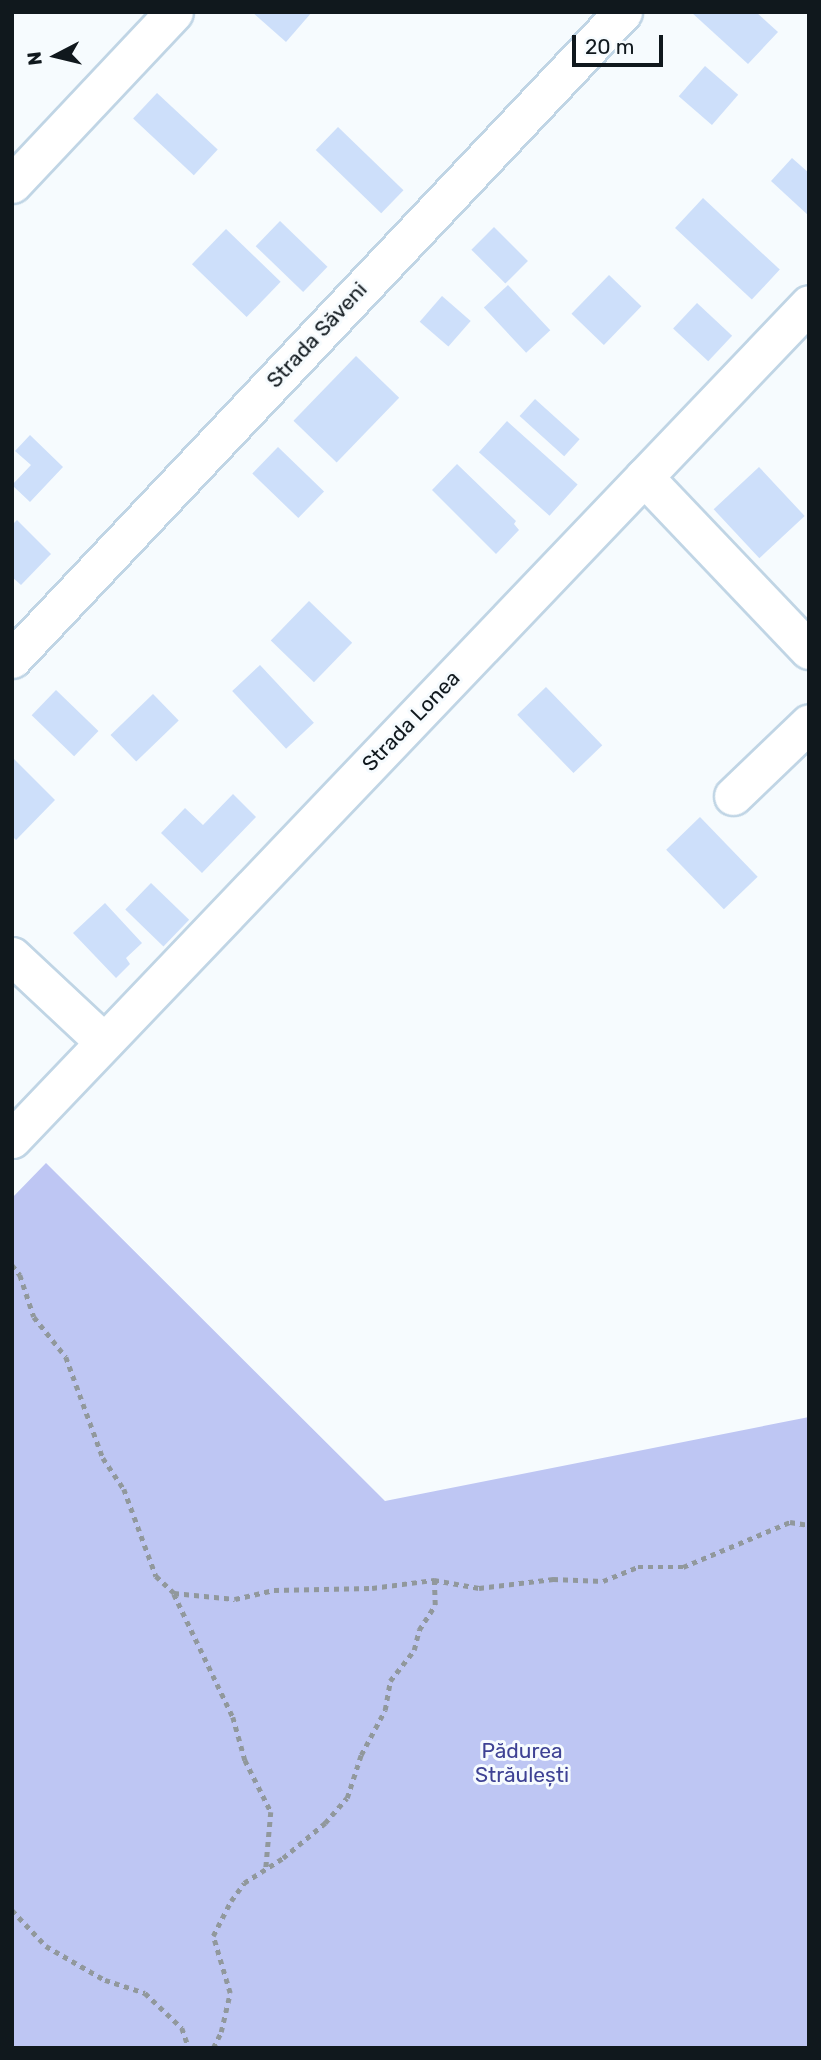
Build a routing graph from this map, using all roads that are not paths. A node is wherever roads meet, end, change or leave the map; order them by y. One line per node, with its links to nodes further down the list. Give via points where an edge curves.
1 (174, 12): 3 (street)
2 (623, 12): 7 (street, Strada Săveni)
3 (12, 184)
4 (809, 304): 5 (street, Strada Lonea)
5 (643, 477): 6 (street); 11 (street, Strada Lonea)
6 (809, 650)
7 (12, 659)
8 (809, 723): 9 (street)
9 (733, 796)
10 (12, 956): 11 (street)
11 (104, 1042): 12 (street, Strada Lonea)
12 (12, 1139)

